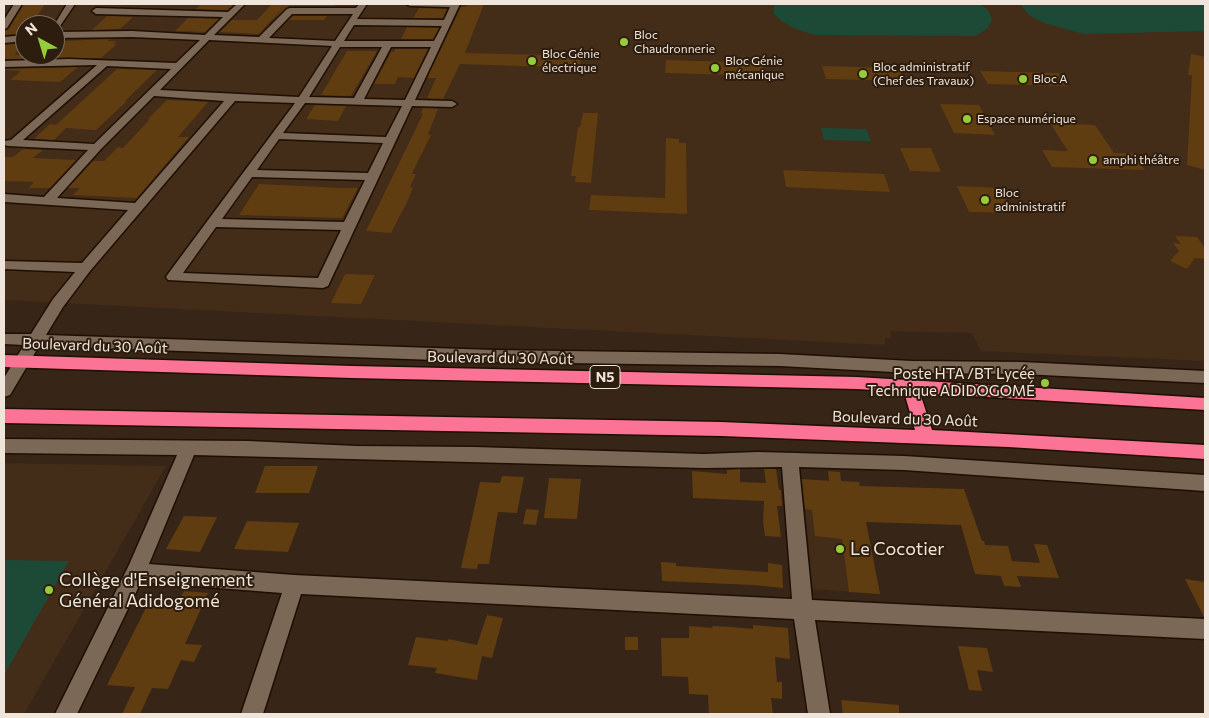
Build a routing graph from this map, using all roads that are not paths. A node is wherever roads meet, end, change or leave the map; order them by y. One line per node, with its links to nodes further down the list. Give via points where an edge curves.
1 (18, 4): 13 (street)
2 (72, 4): 8 (street)
3 (241, 4): 9 (street)
4 (410, 4): 5 (street); 11 (street)
5 (456, 4): 12 (street)
6 (361, 7): 10 (street); 16 (street, via 290,11)
7 (96, 11): 9 (street)
8 (65, 15)
9 (229, 15): 15 (street)
10 (353, 22): 11 (street); 17 (street)
11 (402, 22): 12 (street)
12 (447, 22): 19 (street)
13 (4, 26)
14 (65, 35): 15 (street)
15 (208, 38): 16 (street); 22 (street)
16 (262, 40): 17 (street)
17 (339, 44): 18 (street); 25 (street)
18 (388, 44): 19 (street); 26 (street)
19 (436, 44): 27 (street)
20 (105, 63): 21 (street); 22 (street); 31 (street)
21 (4, 64)
22 (178, 66): 23 (street)
23 (153, 93): 24 (street); 32 (street)
24 (232, 98): 25 (street); 37 (street)
25 (302, 100): 26 (street); 29 (street)
26 (357, 102): 27 (street)
27 (409, 104): 28 (street); 30 (street)
28 (452, 104)
29 (277, 136): 30 (street); 33 (street)
30 (391, 140): 34 (street)
31 (9, 143): 32 (street)
32 (97, 147): 36 (street)
33 (250, 173): 34 (street); 38 (street)
34 (373, 177): 39 (street)
35 (4, 198): 36 (street)
36 (48, 200): 37 (street)
37 (139, 207): 41 (street)
38 (214, 222): 39 (street); 39 (street, via 173,277 323,283)
39 (347, 226)
40 (4, 264): 41 (street)
41 (85, 268): 43 (street)
42 (4, 339): 43 (street)
43 (35, 340): 45 (street); 46 (street, via 493,356 780,360)
44 (4, 361): 45 (highway, Boulevard du 30 Août / N5)
45 (22, 361): 47 (highway, Boulevard du 30 Août / N5); 48 (street)
46 (1205, 377)
47 (910, 386): 49 (highway, Boulevard du 30 Août / N5); 51 (highway)
48 (4, 391)
49 (1205, 404)
50 (4, 416): 51 (highway, Boulevard du 30 Août, via 701,429)
51 (926, 438): 54 (highway, Boulevard du 30 Août)
52 (4, 446): 53 (street)
53 (188, 449): 55 (street); 57 (street)
54 (1205, 452)
55 (790, 461): 56 (street, via 904,463); 59 (street)
56 (1205, 483)
57 (136, 572): 58 (street); 61 (street)
58 (294, 584): 59 (street); 62 (street)
59 (803, 609): 60 (street); 63 (street)
60 (1205, 629)
61 (66, 714)
62 (252, 714)
63 (819, 714)

